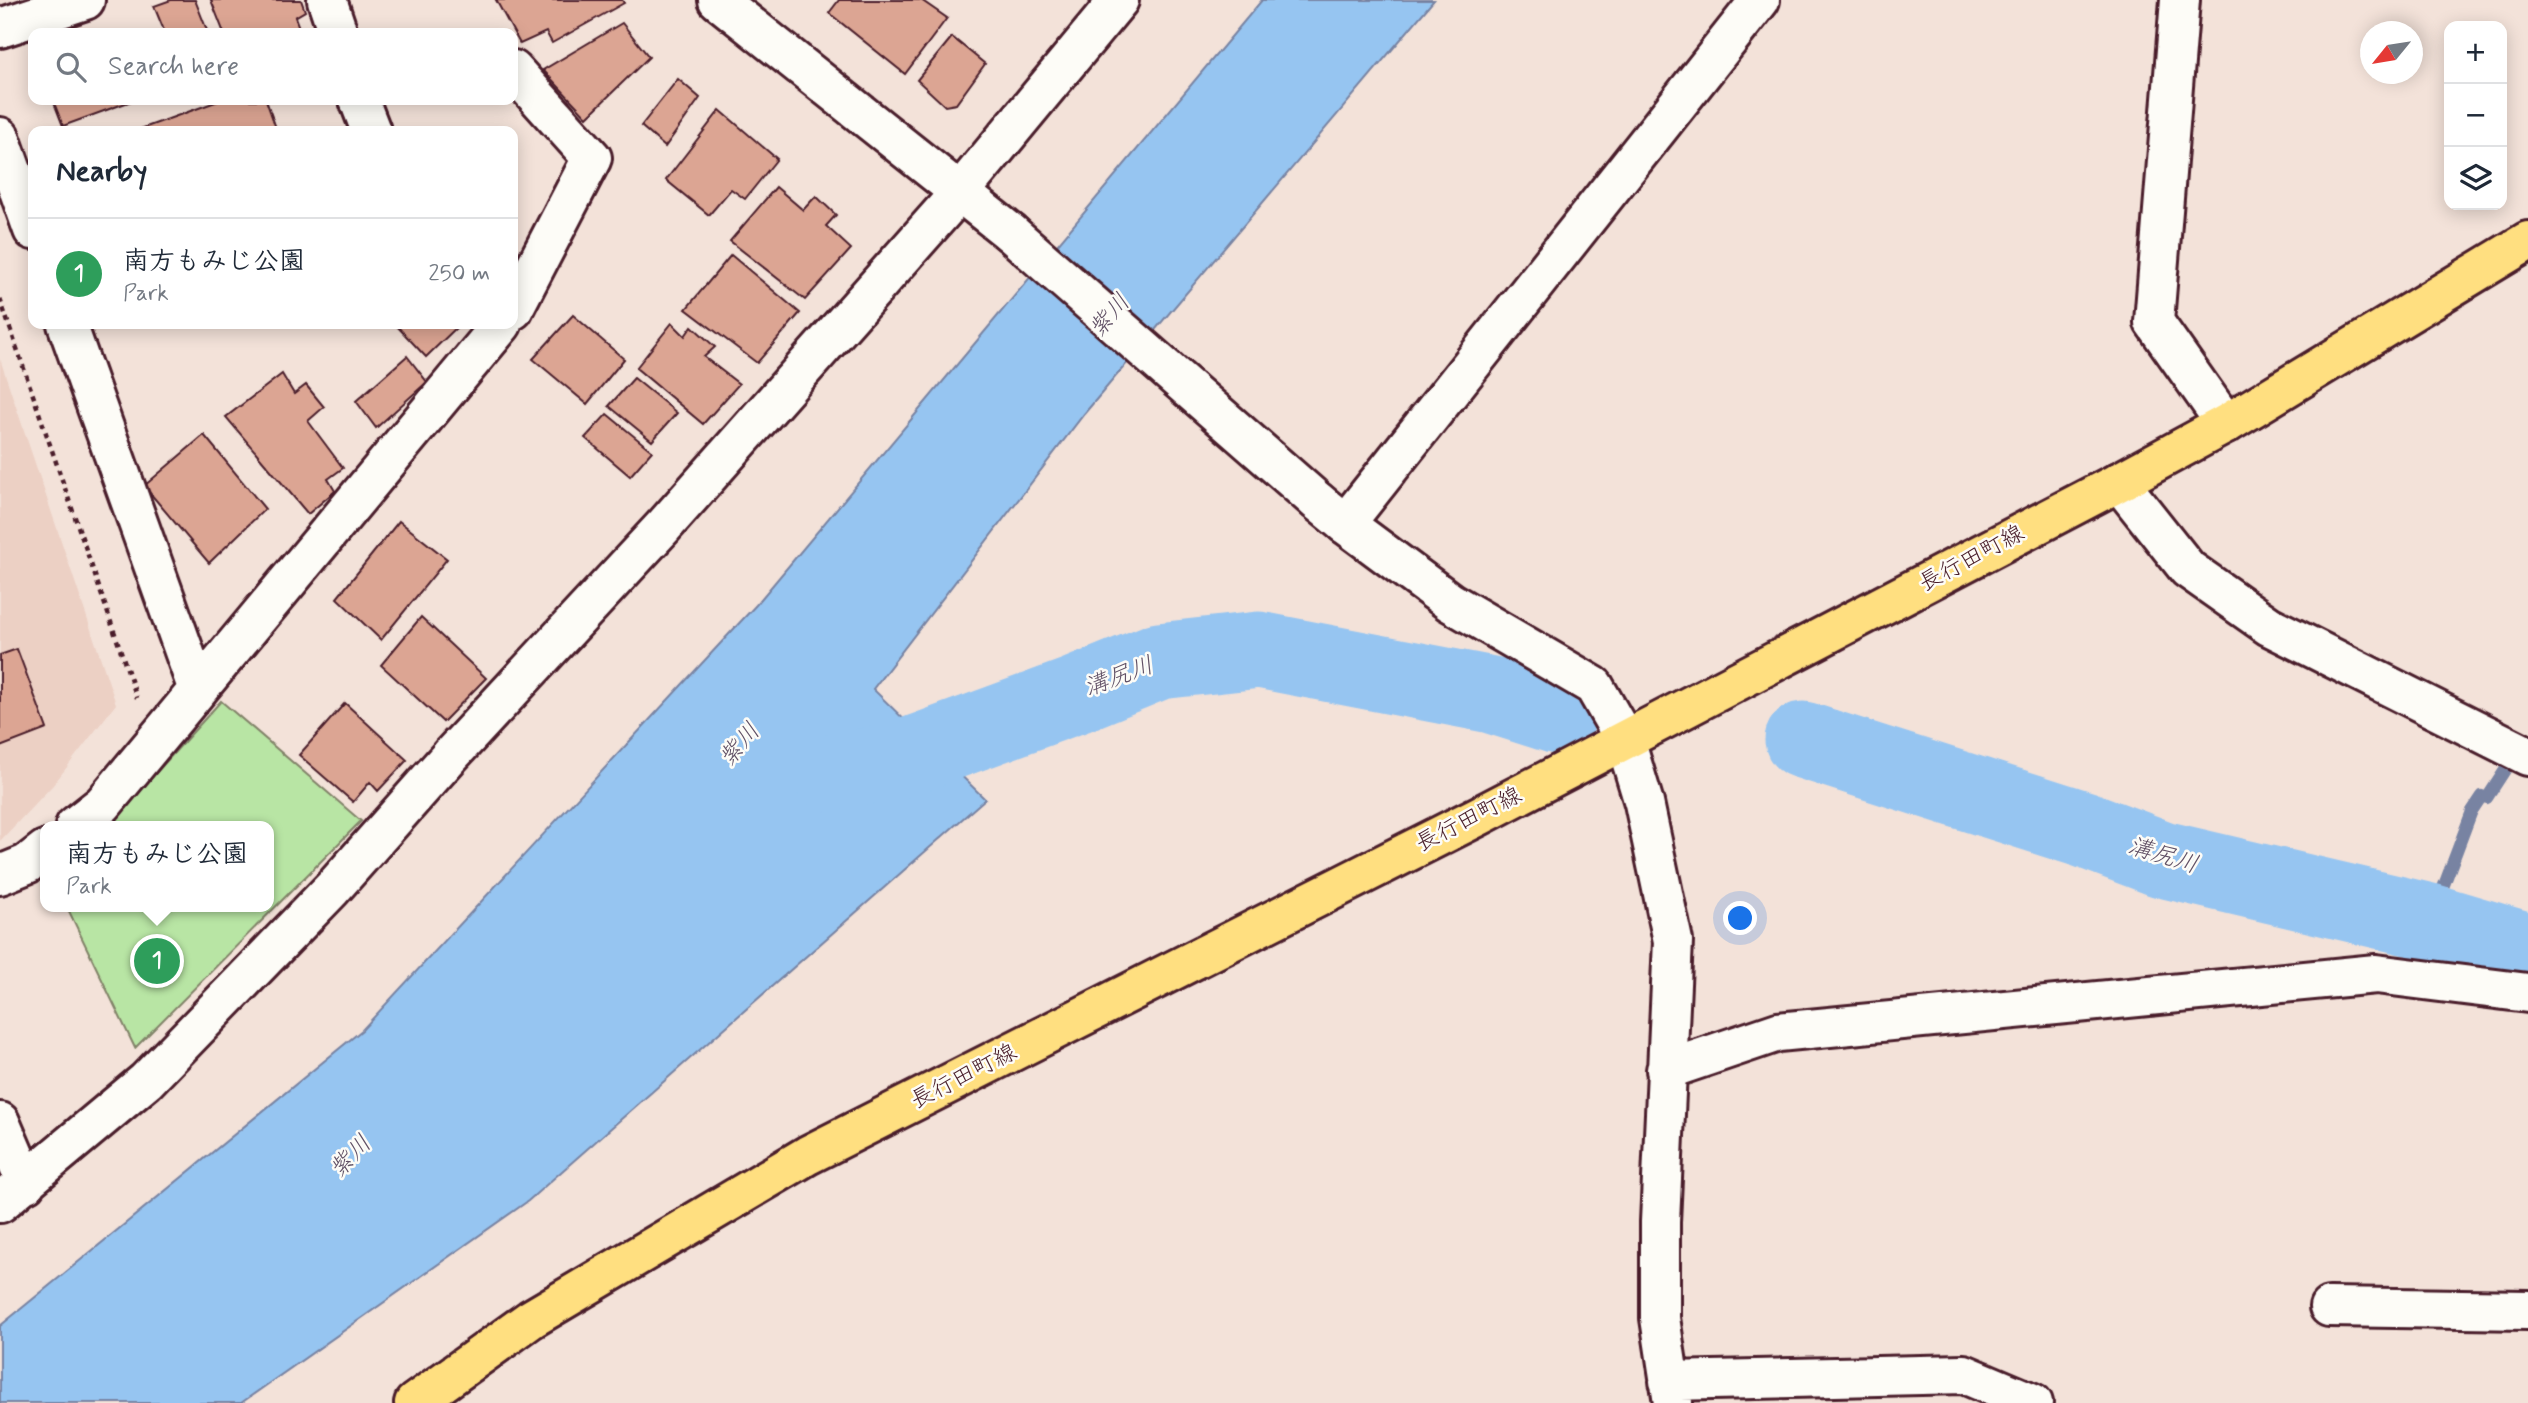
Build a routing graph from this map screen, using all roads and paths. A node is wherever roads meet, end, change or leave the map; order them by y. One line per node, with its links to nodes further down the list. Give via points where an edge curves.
1 (85, 0): 7 (street)
2 (327, 0): 8 (street)
3 (718, 0): 13 (street)
4 (1119, 0): 13 (street)
5 (1760, 0): 22 (street)
6 (2180, 0): 20 (street, via 2154,322)
7 (0, 28)
8 (336, 28)
9 (518, 76): 17 (street, via 592,158)
10 (361, 105): 11 (street)
11 (369, 126)
12 (0, 137): 14 (street)
13 (961, 191): 22 (street); 33 (street, via 664,526 332,889 146,1081)
14 (28, 216)
15 (2528, 242): 20 (main road, 長行田町線)
16 (0, 299): 25 (path)
17 (518, 300)
18 (80, 329): 23 (street)
19 (498, 329): 23 (street)
20 (2226, 424): 21 (main road, 長行田町線)
21 (2119, 482): 24 (main road, 長行田町線); 26 (street, via 2188,569 2269,626)
22 (1331, 513): 24 (street, via 1450,602 1594,686)
23 (198, 690): 25 (street)
24 (1625, 740): 31 (street, via 1644,803 1673,941); 37 (main road, 長行田町線, via 808,1156 531,1319)
25 (153, 744): 27 (street, via 103,804)
26 (2528, 756)
27 (81, 821)
28 (40, 854): 29 (street)
29 (0, 875)
30 (2528, 993): 31 (street, via 2376,974 1778,1032)
31 (1666, 1070): 36 (street, via 1660,1318)
32 (0, 1122): 33 (street)
33 (13, 1193)
34 (2329, 1307): 35 (street)
35 (2528, 1310)
36 (1671, 1392): 38 (street, via 1964,1374)
37 (414, 1403)
38 (2033, 1403)

